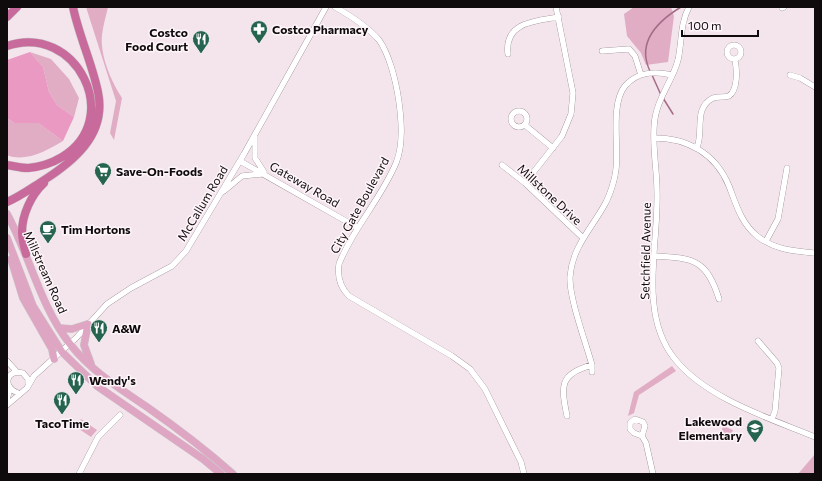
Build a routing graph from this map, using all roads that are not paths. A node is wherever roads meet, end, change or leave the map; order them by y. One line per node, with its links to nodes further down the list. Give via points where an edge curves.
1 (16, 7): 7 (highway)
2 (73, 7): 26 (highway, via 99,93 100,109 91,138 77,156)
3 (326, 7): 18 (street, McCallum Road)
4 (336, 7): 32 (street, City Gate Boulevard, via 369,30 384,49 391,67 402,128 401,146 395,165)
5 (556, 7): 8 (street)
6 (689, 7): 14 (street, Setchfield Avenue, via 683,19 678,59)
7 (7, 17)
8 (559, 17): 11 (street, via 522,25 516,29 506,44); 21 (street, via 573,94 571,114 562,136)
9 (7, 46): 23 (highway, via 30,42 59,50 72,59 82,72 92,104 89,123 80,141 70,152 52,163 28,168)
10 (602, 51): 13 (street, via 629,49 635,56)
11 (508, 54)
12 (735, 60): 20 (street, via 733,92 726,97 713,98 704,107 699,120 701,137)
13 (641, 75): 14 (street, via 657,72); 33 (street, via 624,87 619,97 616,170 606,203)
14 (672, 75): 19 (street, Setchfield Avenue, via 655,116)
15 (790, 75): 16 (street)
16 (815, 87)
17 (525, 124): 21 (street)
18 (255, 134): 22 (street, McCallum Road); 27 (street, via 255,158)
19 (654, 138): 20 (street, via 679,140); 38 (street, Setchfield Avenue, via 657,190)
20 (696, 147): 35 (street, via 722,170 737,210 745,223)
21 (553, 148): 28 (street)
22 (240, 161): 27 (street, Gateway Road); 29 (street, McCallum Road)
23 (7, 165)
24 (502, 166): 28 (street, Millstone Drive)
25 (787, 168): 35 (street, via 778,219)
26 (53, 174): 30 (highway); 37 (highway, via 32,198 25,214 22,232)
27 (266, 174): 29 (street, via 242,176); 32 (street, Gateway Road)
28 (525, 183): 33 (street, Millstone Drive)
29 (220, 194): 40 (street, McCallum Road, via 181,258 172,266 116,298)
30 (7, 202)
31 (7, 214): 37 (main road, Millstream Road)
32 (358, 228): 68 (street, City Gate Boulevard, via 339,264 339,281 345,292 470,369 485,389 521,462)
33 (583, 238): 47 (street, via 572,264 570,282)
34 (7, 239): 44 (main road, Millstream Road, via 33,306); 45 (main road, via 23,298 52,349)
35 (766, 241): 36 (street, via 782,250)
36 (815, 253)
37 (26, 254): 41 (main road, Millstream Road)
38 (655, 256): 39 (street, via 679,258 702,267 713,279); 62 (street, Setchfield Avenue, via 653,286 656,315 663,339 673,357 688,373 712,390 728,400)
39 (719, 299)
40 (88, 324): 41 (main road, via 72,329); 43 (street, McCallum Road); 50 (main road, via 84,345)
41 (58, 328): 43 (main road, Millstream Road)
42 (758, 342): 62 (street, via 779,368)
43 (70, 344): 44 (street, McCallum Road); 50 (main road, Millstream Road)
44 (62, 352): 45 (street, McCallum Road); 66 (main road, Millstream Road, via 97,386)
45 (54, 359): 48 (street, McCallum Road)
46 (7, 361): 51 (street)
47 (592, 365): 52 (street); 61 (street, via 572,372 564,383 563,395)
48 (46, 366): 53 (street, McCallum Road); 55 (street, McCallum Road)
49 (7, 367): 54 (street)
50 (92, 368): 67 (main road, Millstream Road, via 190,439)
51 (16, 372): 53 (street); 54 (street)
52 (592, 372)
53 (26, 375): 55 (street)
54 (9, 377): 56 (street)
55 (28, 383): 57 (street, via 27,388)
56 (10, 389): 57 (street); 58 (street)
57 (18, 393): 59 (street)
58 (7, 399)
59 (7, 405)
60 (120, 415): 65 (street, via 98,437)
61 (567, 416)
62 (772, 419): 64 (street, Setchfield Avenue)
63 (642, 436): 69 (street)
64 (815, 437)
65 (79, 474)
66 (221, 474)
67 (233, 474)
68 (524, 474)
69 (653, 474)

